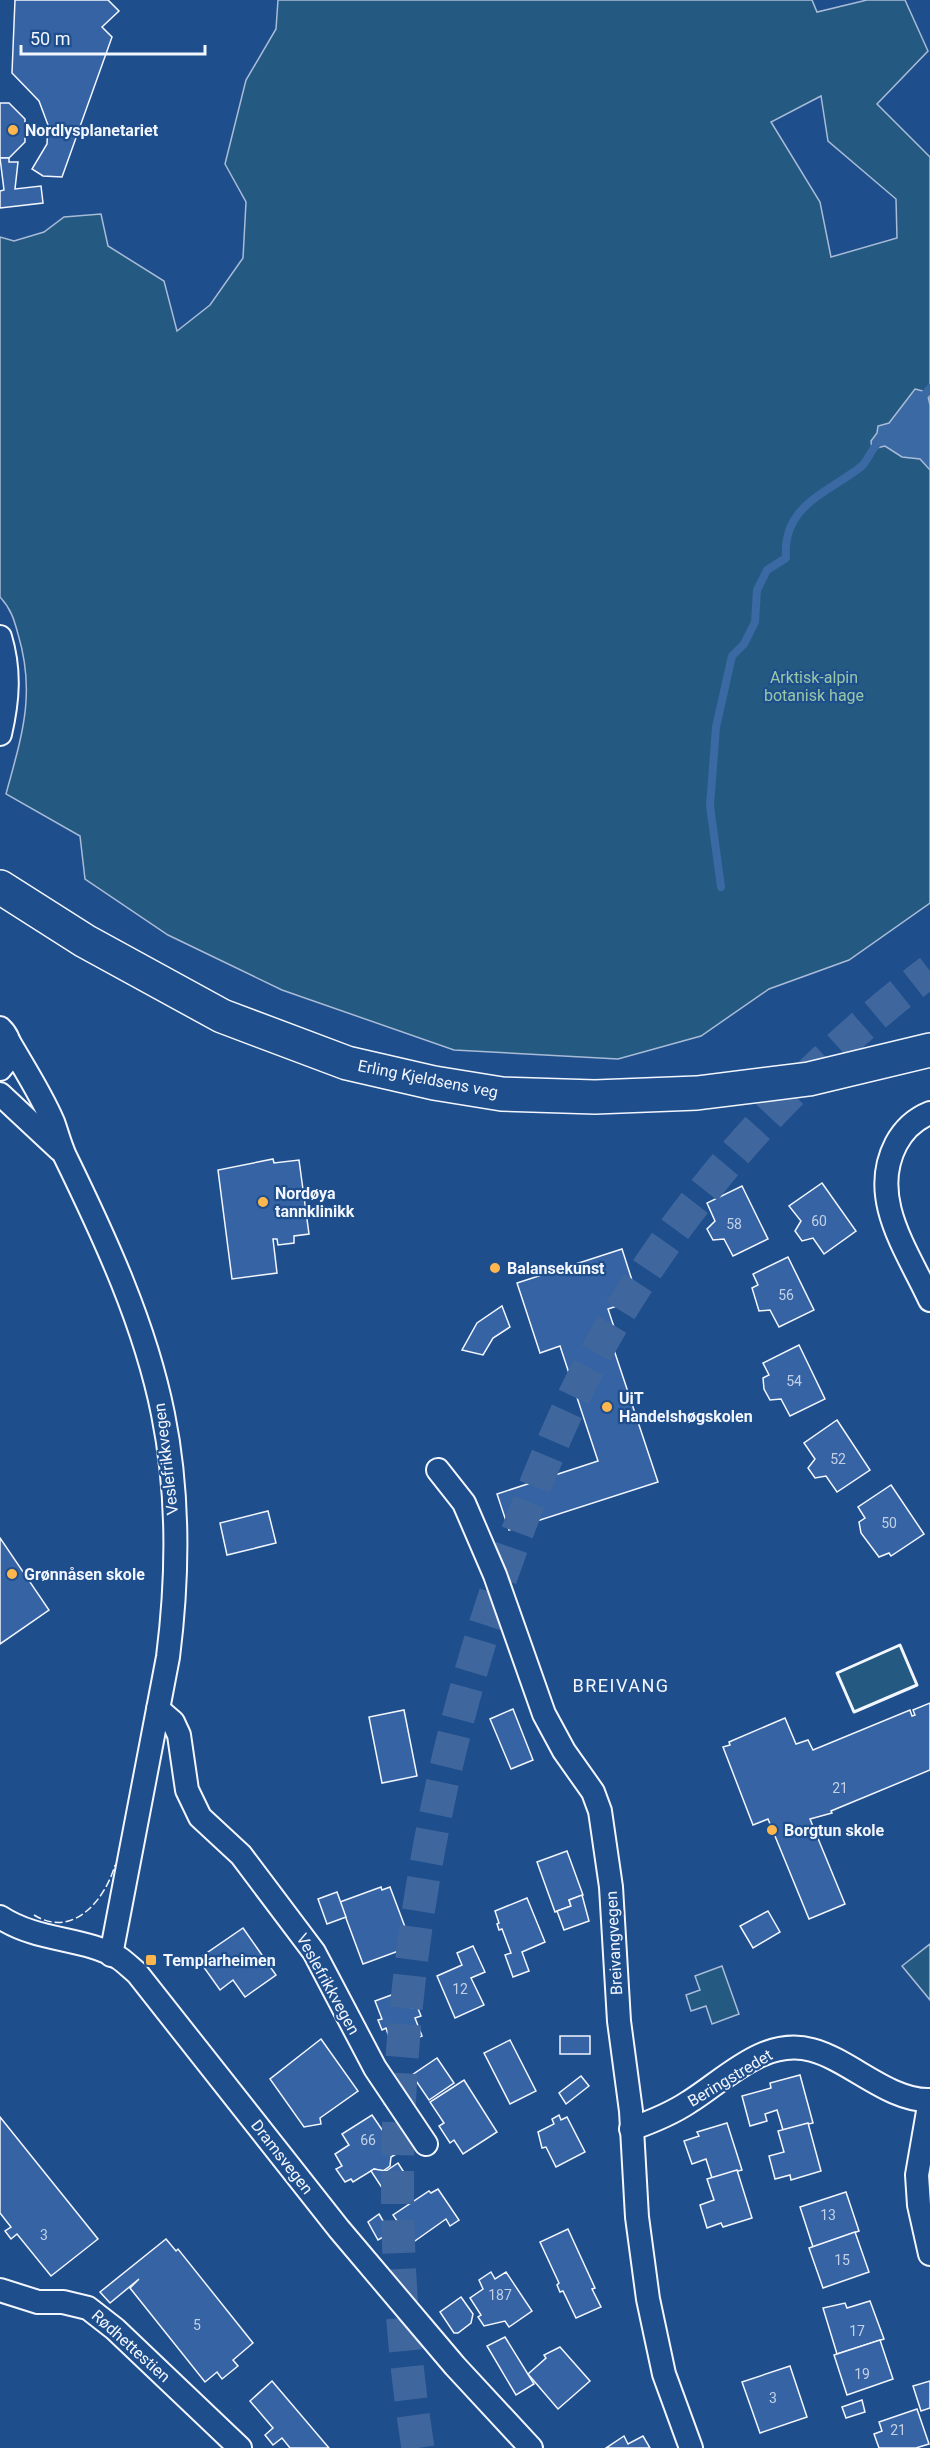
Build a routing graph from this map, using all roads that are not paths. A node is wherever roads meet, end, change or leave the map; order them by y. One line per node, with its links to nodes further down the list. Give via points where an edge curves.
1 (0, 637): 2 (street, via 7,662 6,706)
2 (0, 734)
3 (0, 887): 5 (highway, Erling Kjeldsens veg, via 85,941 222,1016 347,1063 434,1083 502,1094 595,1097 697,1093 809,1080)
4 (4, 1029): 6 (street, via 10,1052); 9 (street, Veslefrikkvegen, via 52,1121)
5 (930, 1050)
6 (0, 1069)
7 (0, 1094): 9 (street, Veslefrikkvegen)
8 (930, 1113): 10 (street, via 913,1122 899,1138 888,1165 884,1194)
9 (64, 1153): 12 (street, Veslefrikkvegen, via 112,1259 152,1367 163,1415 176,1581)
10 (930, 1300)
11 (438, 1470): 16 (street, Breivangvegen, via 464,1503 495,1575 544,1714 600,1811 612,1887 616,1988)
12 (158, 1709): 14 (street, Veslefrikkvegen); 17 (street, Veslefrikkvegen, via 173,1722 179,1735 187,1790 200,1817 241,1855 314,1952 375,2068)
13 (0, 1917): 14 (street, Dramsvegen, via 40,1936)
14 (111, 1955): 21 (street, Dramsvegen, via 137,1973 339,2229 455,2366)
15 (930, 2100): 16 (street, Beringstredet, via 903,2094 812,2050 784,2048 762,2054 676,2111); 18 (street, Beringstredet, via 917,2175)
16 (631, 2129): 22 (street, Breivangvegen, via 648,2300 664,2374)
17 (426, 2144)
18 (930, 2254)
19 (0, 2290): 20 (street, Rødhettestien, via 38,2302 88,2307)
20 (240, 2448)
21 (531, 2448)
22 (691, 2448)

